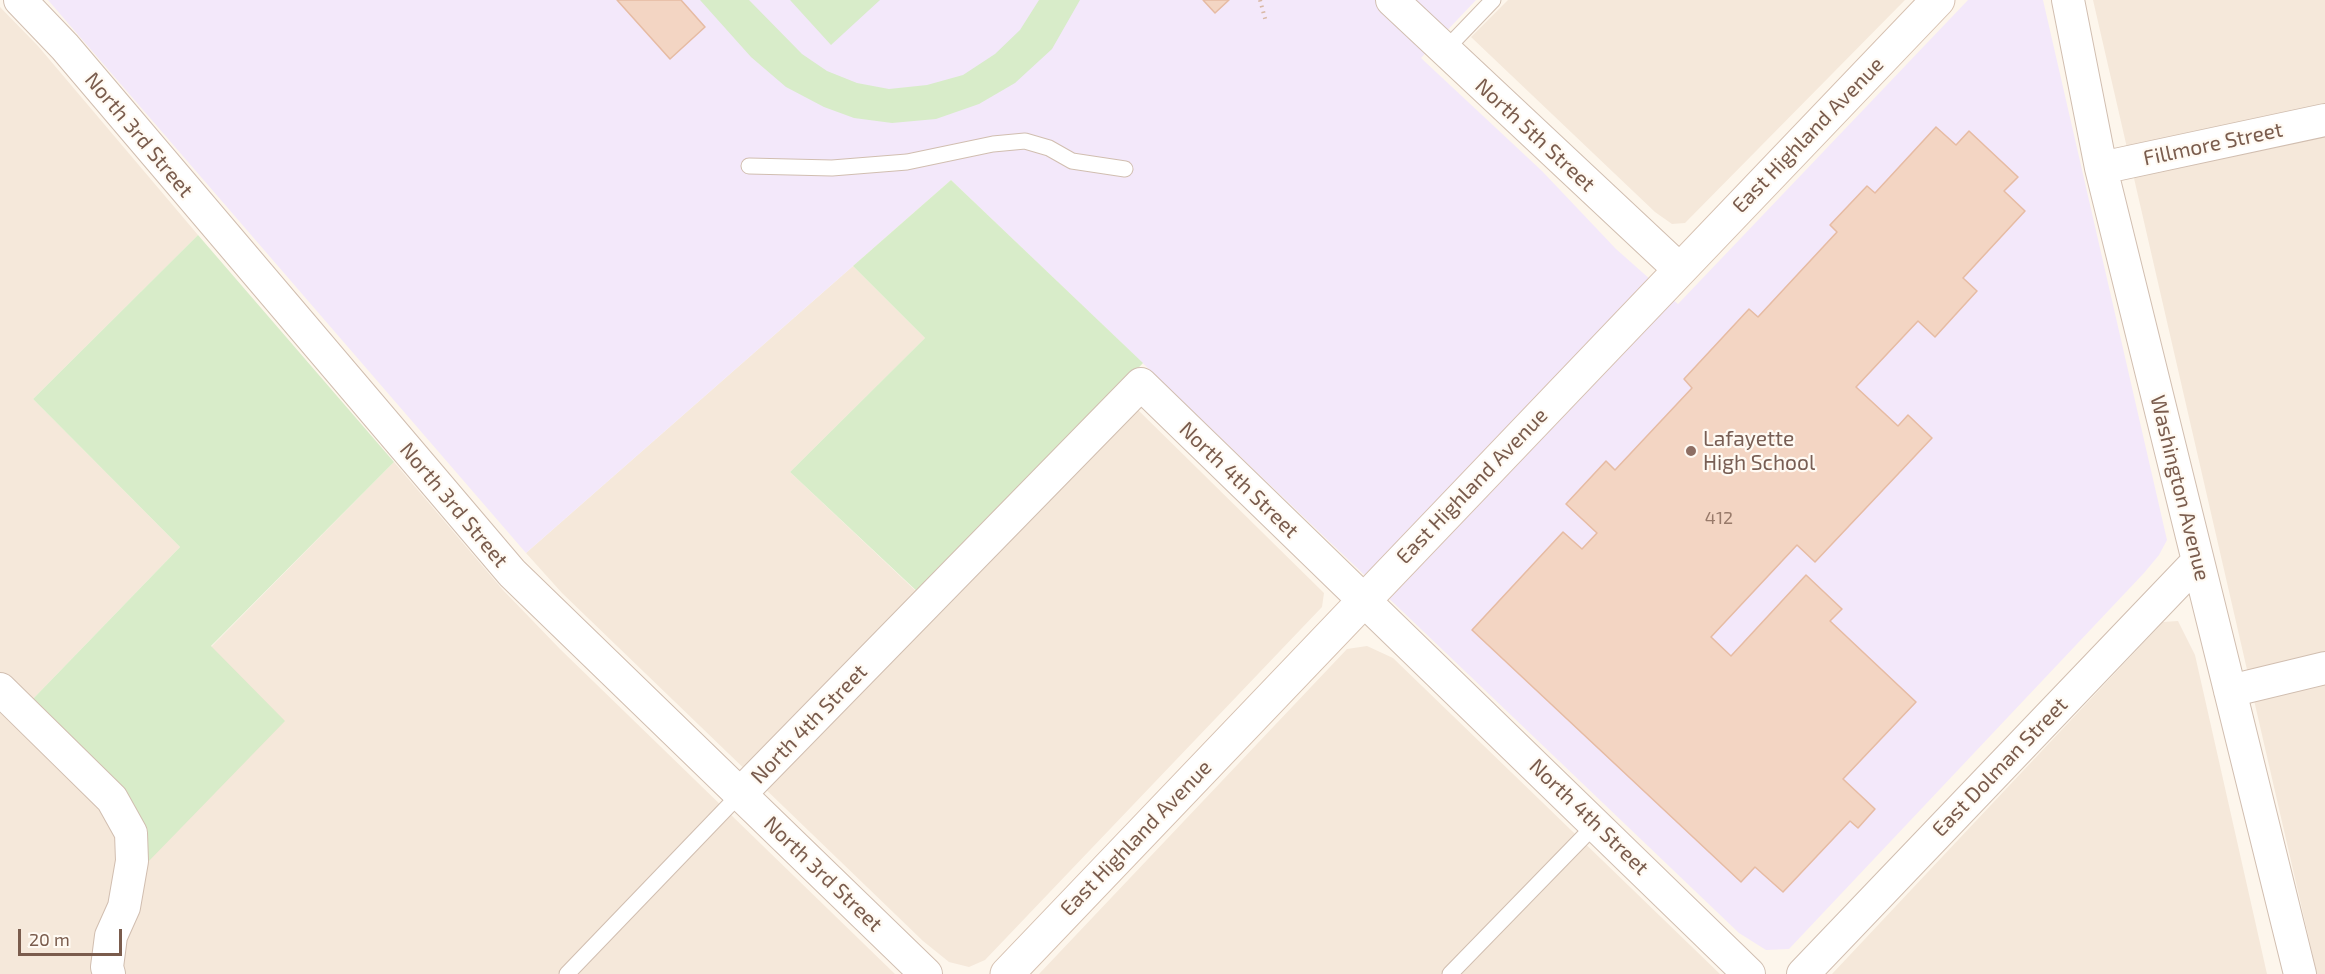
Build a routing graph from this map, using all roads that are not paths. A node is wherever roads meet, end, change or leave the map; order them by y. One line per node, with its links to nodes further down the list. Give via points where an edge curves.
1 (20, 0): 17 (street, North 3rd Street, via 512,573)
2 (1392, 0): 6 (street, North 5th Street)
3 (1493, 0): 6 (lane)
4 (1938, 0): 11 (street, East Highland Avenue)
5 (2068, 0): 9 (street, Washington Avenue)
6 (1444, 50): 11 (street, North 5th Street)
7 (2325, 120): 9 (street, Fillmore Street)
8 (749, 166): 10 (lane, via 832,168 907,162 1024,141 1049,148 1072,162)
9 (2101, 168): 12 (street, Washington Avenue)
10 (1125, 170)
11 (1679, 269): 13 (street, East Highland Avenue)
12 (2198, 561): 16 (street, Washington Avenue); 25 (street, East Dolman Street)
13 (1362, 600): 17 (street, North 4th Street, via 1141,384); 18 (street, North 4th Street); 22 (street, East Highland Avenue)
14 (2325, 668): 16 (street)
15 (0, 689): 19 (street, via 112,799 131,833 130,872 124,907 111,936)
16 (2230, 691): 26 (street, Washington Avenue)
17 (740, 794): 20 (lane); 21 (street, North 3rd Street)
18 (1596, 824): 23 (lane); 24 (street, North 4th Street)
19 (108, 970)
20 (567, 974)
21 (926, 974)
22 (1007, 974)
23 (1450, 974)
24 (1749, 974)
25 (1803, 974)
26 (2300, 974)

